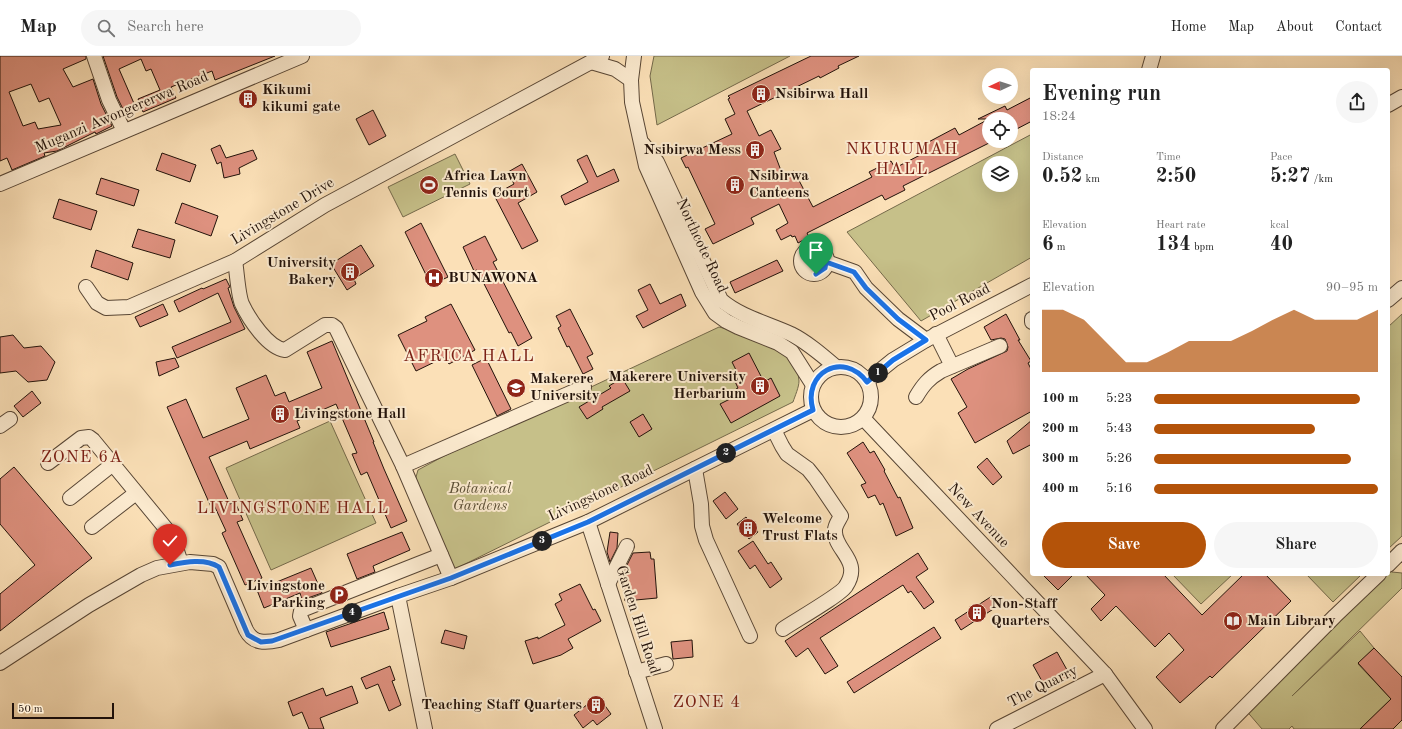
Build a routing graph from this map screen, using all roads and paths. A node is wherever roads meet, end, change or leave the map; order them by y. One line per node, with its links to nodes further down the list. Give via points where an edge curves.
1 (94, 56): 10 (street, via 109,100)
2 (302, 56): 10 (street, Muganzi Awongererwa Road)
3 (634, 56): 7 (street, Northcote Road)
4 (1153, 56): 6 (street)
5 (597, 59): 7 (street, Livingstone Drive); 13 (street, Livingstone Drive, via 325,205)
6 (1150, 68)
7 (631, 80): 11 (street, Northcote Road, via 632,102)
8 (1402, 97): 9 (street)
9 (1390, 103)
10 (124, 131): 12 (street, Muganzi Awongererwa Road)
11 (642, 142): 22 (street, Northcote Road, via 658,162 721,300 739,313 792,335); 24 (street, Northcote Road, via 646,166 708,304 716,313 738,327 778,343 792,352)
12 (2, 180)
13 (235, 261): 16 (street, via 129,307 106,308 97,303); 32 (street, Livingstone Drive, via 242,303 265,339 272,345 285,350 325,325 336,328)
14 (826, 262): 19 (street, via 854,272 866,288 898,319)
15 (1030, 286): 19 (street, Pool Road)
16 (86, 287)
17 (1402, 288): 18 (street)
18 (1390, 298)
19 (931, 337): 21 (street); 23 (street, Pool Road, via 893,360)
20 (1000, 346): 21 (street)
21 (952, 366): 26 (street, via 933,376)
22 (836, 367): 23 (street, via 857,371); 24 (street, via 823,372)
23 (867, 382): 28 (street, via 870,389 870,404)
24 (813, 385): 27 (street)
25 (584, 387): 32 (street)
26 (916, 397)
27 (813, 410): 28 (street, via 821,420 833,426 846,427); 29 (street, Livingstone Road)
28 (863, 418): 53 (street, New Avenue)
29 (774, 430): 33 (street, Livingstone Road); 47 (street, via 787,454 816,479 841,516 835,528 835,538 848,558 851,575 846,588)
30 (48, 463): 31 (street, via 81,438 89,437)
31 (113, 464): 34 (street); 35 (street)
32 (403, 466): 40 (street, Livingstone Drive)
33 (695, 469): 36 (street, Livingstone Road); 49 (street, via 706,540)
34 (136, 493): 37 (street); 41 (street, via 172,536)
35 (70, 498)
36 (588, 522): 44 (street, Livingstone Road); 45 (street, Garden Hill Road)
37 (92, 527)
38 (627, 546): 45 (street)
39 (1402, 551): 42 (street)
40 (441, 555): 44 (street, Livingstone Drive); 48 (street, via 304,608 300,616)
41 (181, 563): 48 (street, Livingstone Road, via 208,563 219,567 248,635 256,640 272,641); 50 (street, via 157,568 129,581)
42 (1390, 563)
43 (1377, 576): 58 (street)
44 (451, 578): 46 (street, Livingstone Road)
45 (608, 584): 52 (street, Garden Hill Road)
46 (398, 596): 48 (street, Livingstone Road); 54 (street)
47 (783, 629)
48 (306, 630)
49 (750, 636)
50 (0, 663)
51 (666, 664): 52 (street)
52 (636, 672): 55 (street, Garden Hill Road)
53 (1104, 674): 56 (street, The Quarry); 57 (street, New Avenue)
54 (425, 729)
55 (655, 729)
56 (997, 729)
57 (1145, 729)
58 (1223, 729)

